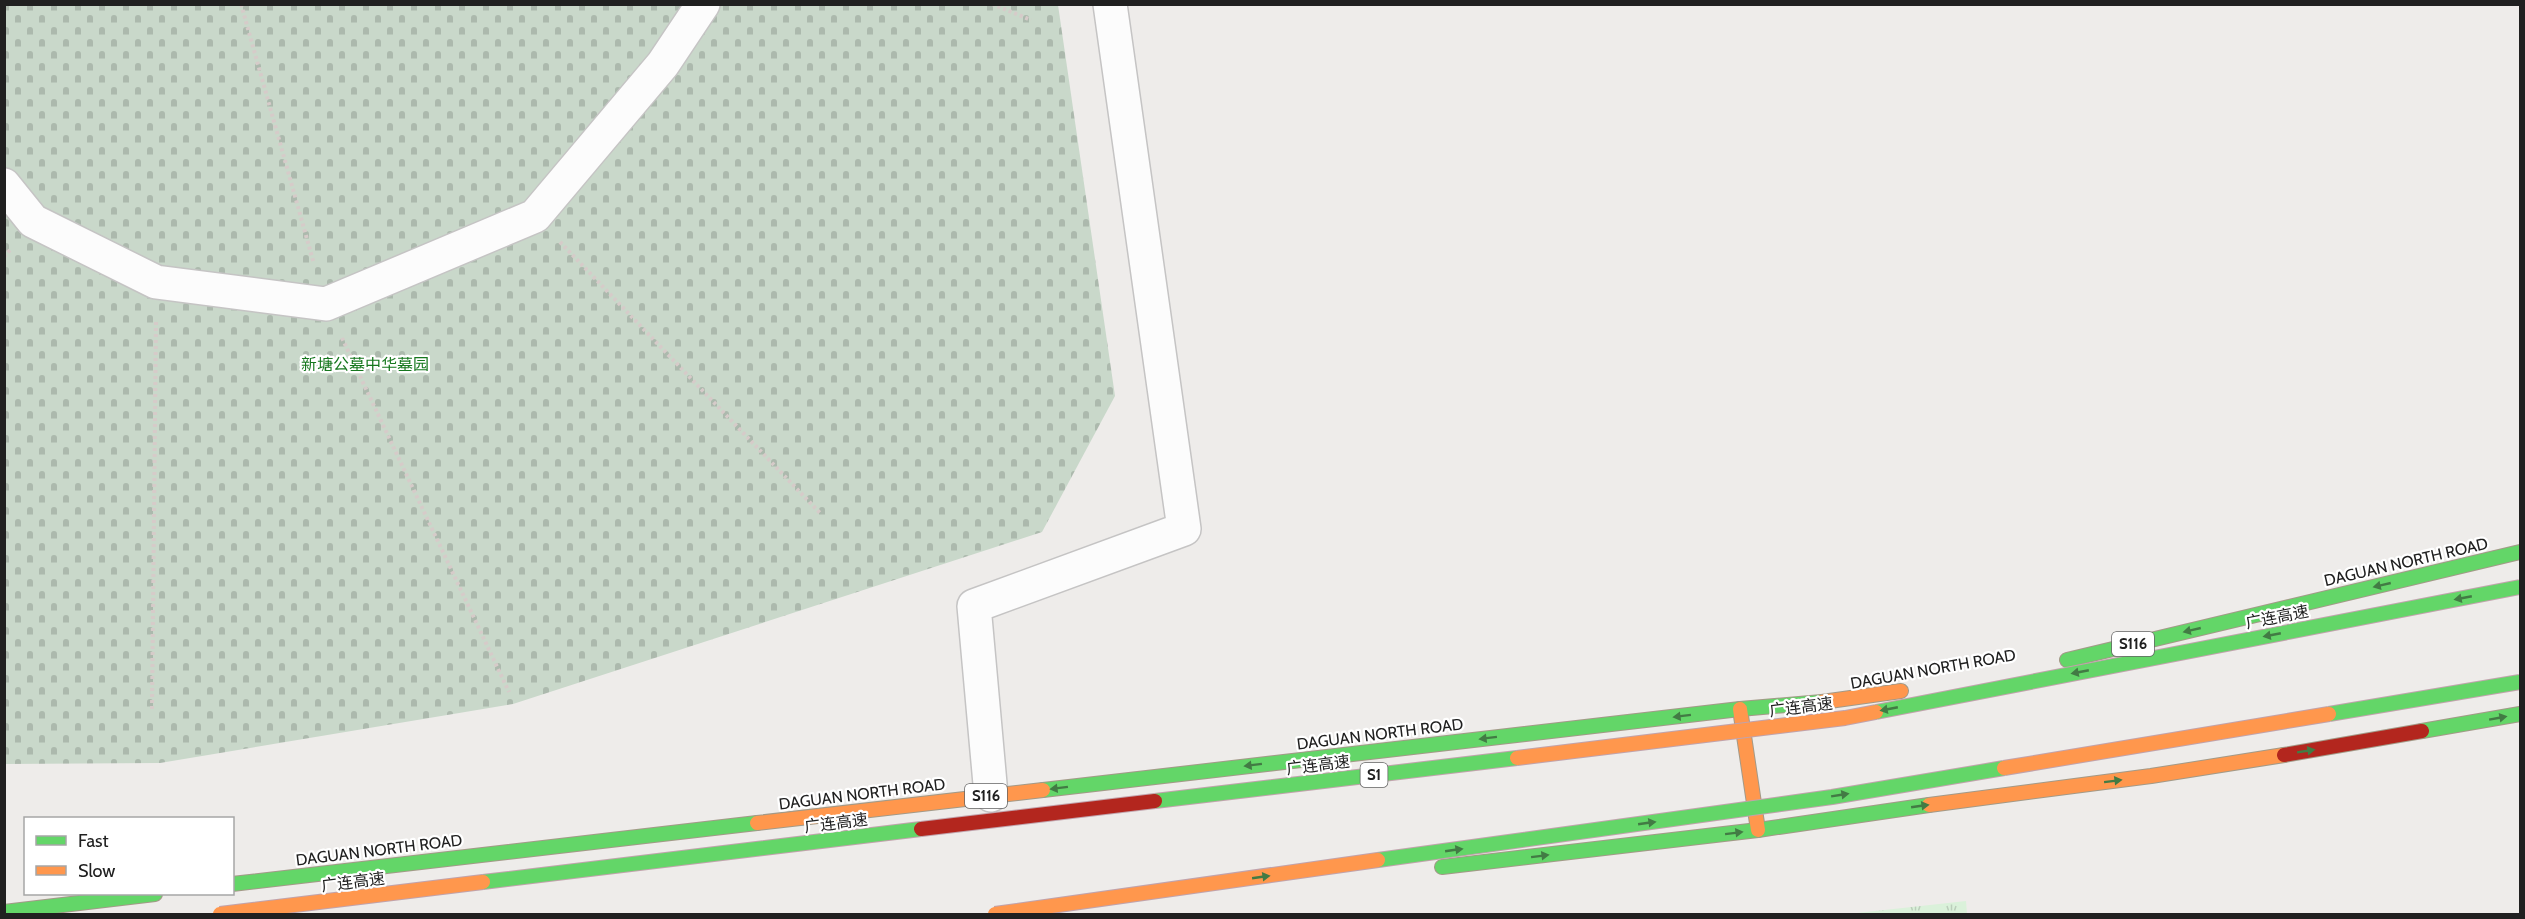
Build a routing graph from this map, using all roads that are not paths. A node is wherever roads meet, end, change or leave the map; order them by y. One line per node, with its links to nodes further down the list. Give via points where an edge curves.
1 (703, 4): 3 (street, via 663,64 535,216 326,304 156,282 33,221)
2 (1110, 4): 11 (street, via 1184,529 974,606)
3 (4, 185)
4 (2520, 552): 6 (main road, DAGUAN NORTH ROAD / S116, one-way to 6, via 2020,671)
5 (2520, 587): 18 (main road, 广连高速 / S1, one-way to 18, bridge, via 1845,718)
6 (1953, 682)
7 (2520, 682): 19 (main road, one-way to 7, bridge, via 1832,797)
8 (1920, 688): 9 (main road, DAGUAN NORTH ROAD / S116, via 1854,699)
9 (1740, 709): 11 (main road, DAGUAN NORTH ROAD / S116, one-way to 11); 12 (main road)
10 (2520, 714): 12 (main road, one-way to 10, via 2151,776)
11 (991, 795): 15 (main road, DAGUAN NORTH ROAD / S116)
12 (1758, 830): 13 (main road, one-way to 12)
13 (1425, 869)
14 (1354, 878): 20 (main road)
15 (234, 884)
16 (147, 895): 17 (main road)
17 (4, 912)
18 (220, 915)
19 (995, 915)
20 (1044, 915)

